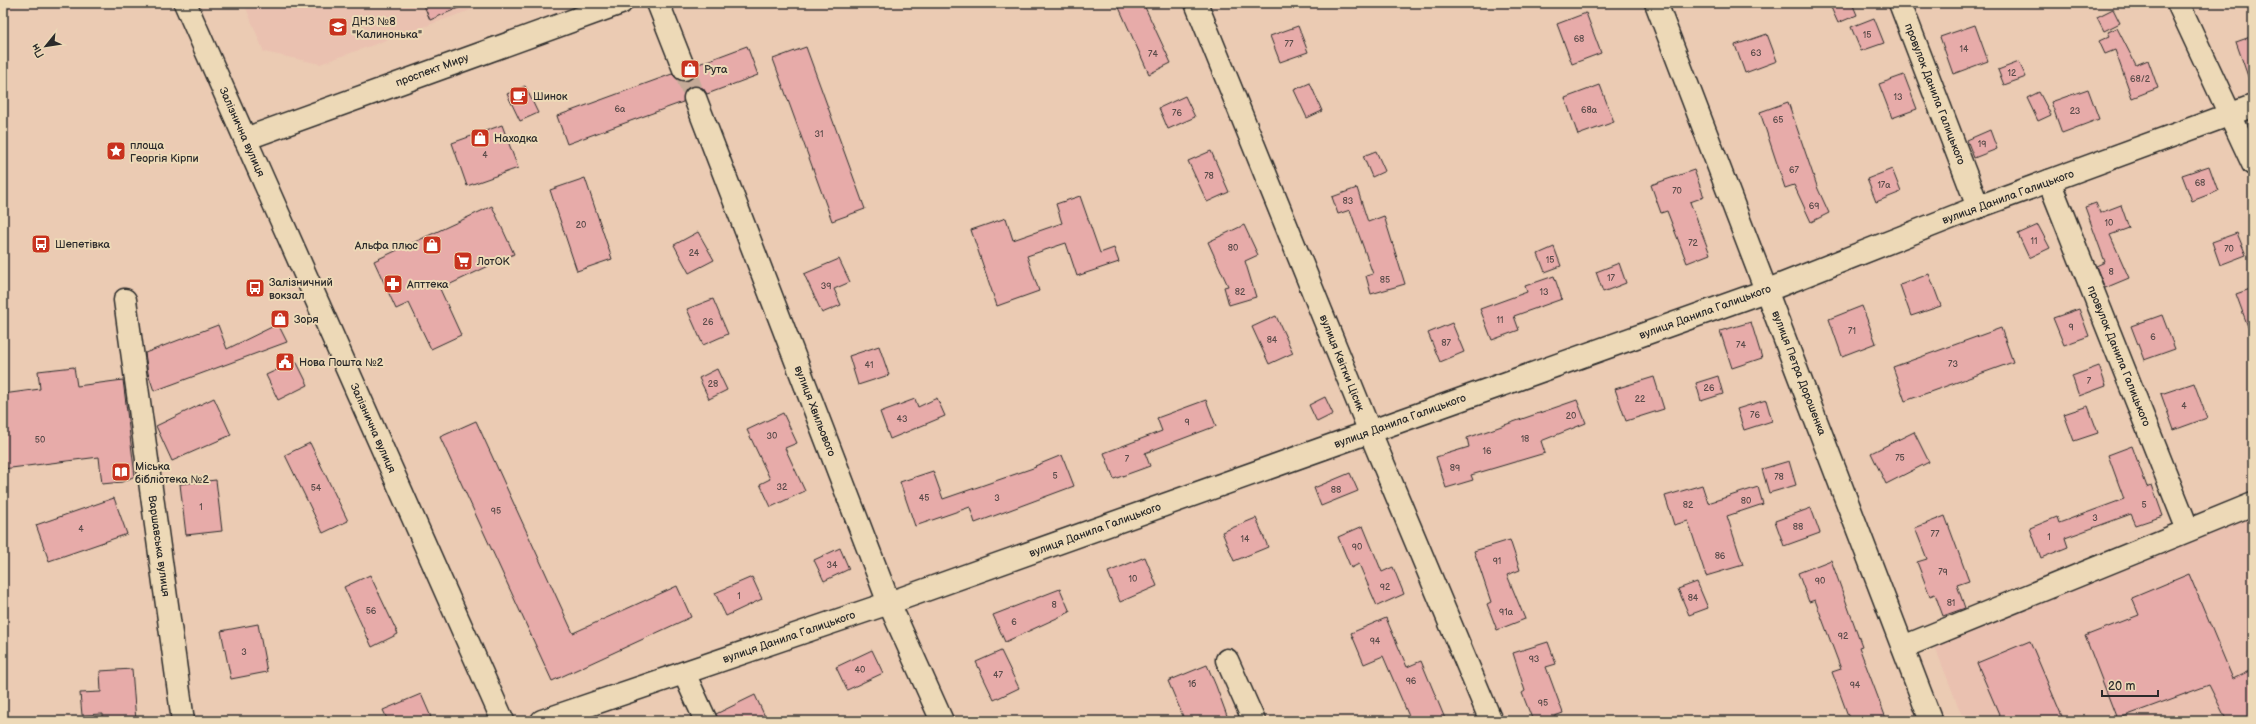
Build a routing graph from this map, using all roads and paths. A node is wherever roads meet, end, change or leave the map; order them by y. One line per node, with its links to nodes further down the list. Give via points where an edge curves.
1 (185, 3): 12 (street, Залізнична вулиця)
2 (621, 3): 12 (street, проспект Миру)
3 (658, 3): 8 (street)
4 (1196, 3): 18 (street, вулиця Квітки Цісик)
5 (1656, 3): 16 (street, вулиця Петра Дорошенка)
6 (1900, 3): 15 (street, провулок Данила Галицького)
7 (2178, 3): 11 (street)
8 (684, 69)
9 (695, 98): 21 (street, вулиця Хвильового)
10 (2253, 106): 11 (street, вулиця Данила Галицького)
11 (2230, 115): 13 (street); 14 (street, вулиця Данила Галицького)
12 (245, 139): 26 (street, Залізнична вулиця)
13 (2253, 164)
14 (2049, 182): 15 (street, вулиця Данила Галицького); 20 (street, провулок Данила Галицького)
15 (1978, 207): 16 (street, вулиця Данила Галицького)
16 (1768, 290): 18 (street, вулиця Данила Галицького); 22 (street, вулиця Петра Дорошенка)
17 (125, 300): 25 (street, Варшавська вулиця)
18 (1370, 432): 21 (street, вулиця Данила Галицького); 31 (street, вулиця Квітки Цісик)
19 (2253, 504): 20 (street)
20 (2188, 530): 22 (street)
21 (889, 603): 24 (street, вулиця Данила Галицького); 29 (street, вулиця Хвильового)
22 (1903, 647): 32 (street, вулиця Петра Дорошенка)
23 (1227, 660): 30 (street)
24 (684, 673): 27 (street, вулиця Данила Галицького); 28 (street)
25 (183, 721)
26 (503, 721)
27 (542, 721)
28 (706, 721)
29 (942, 721)
30 (1254, 721)
31 (1491, 721)
32 (1931, 721)

